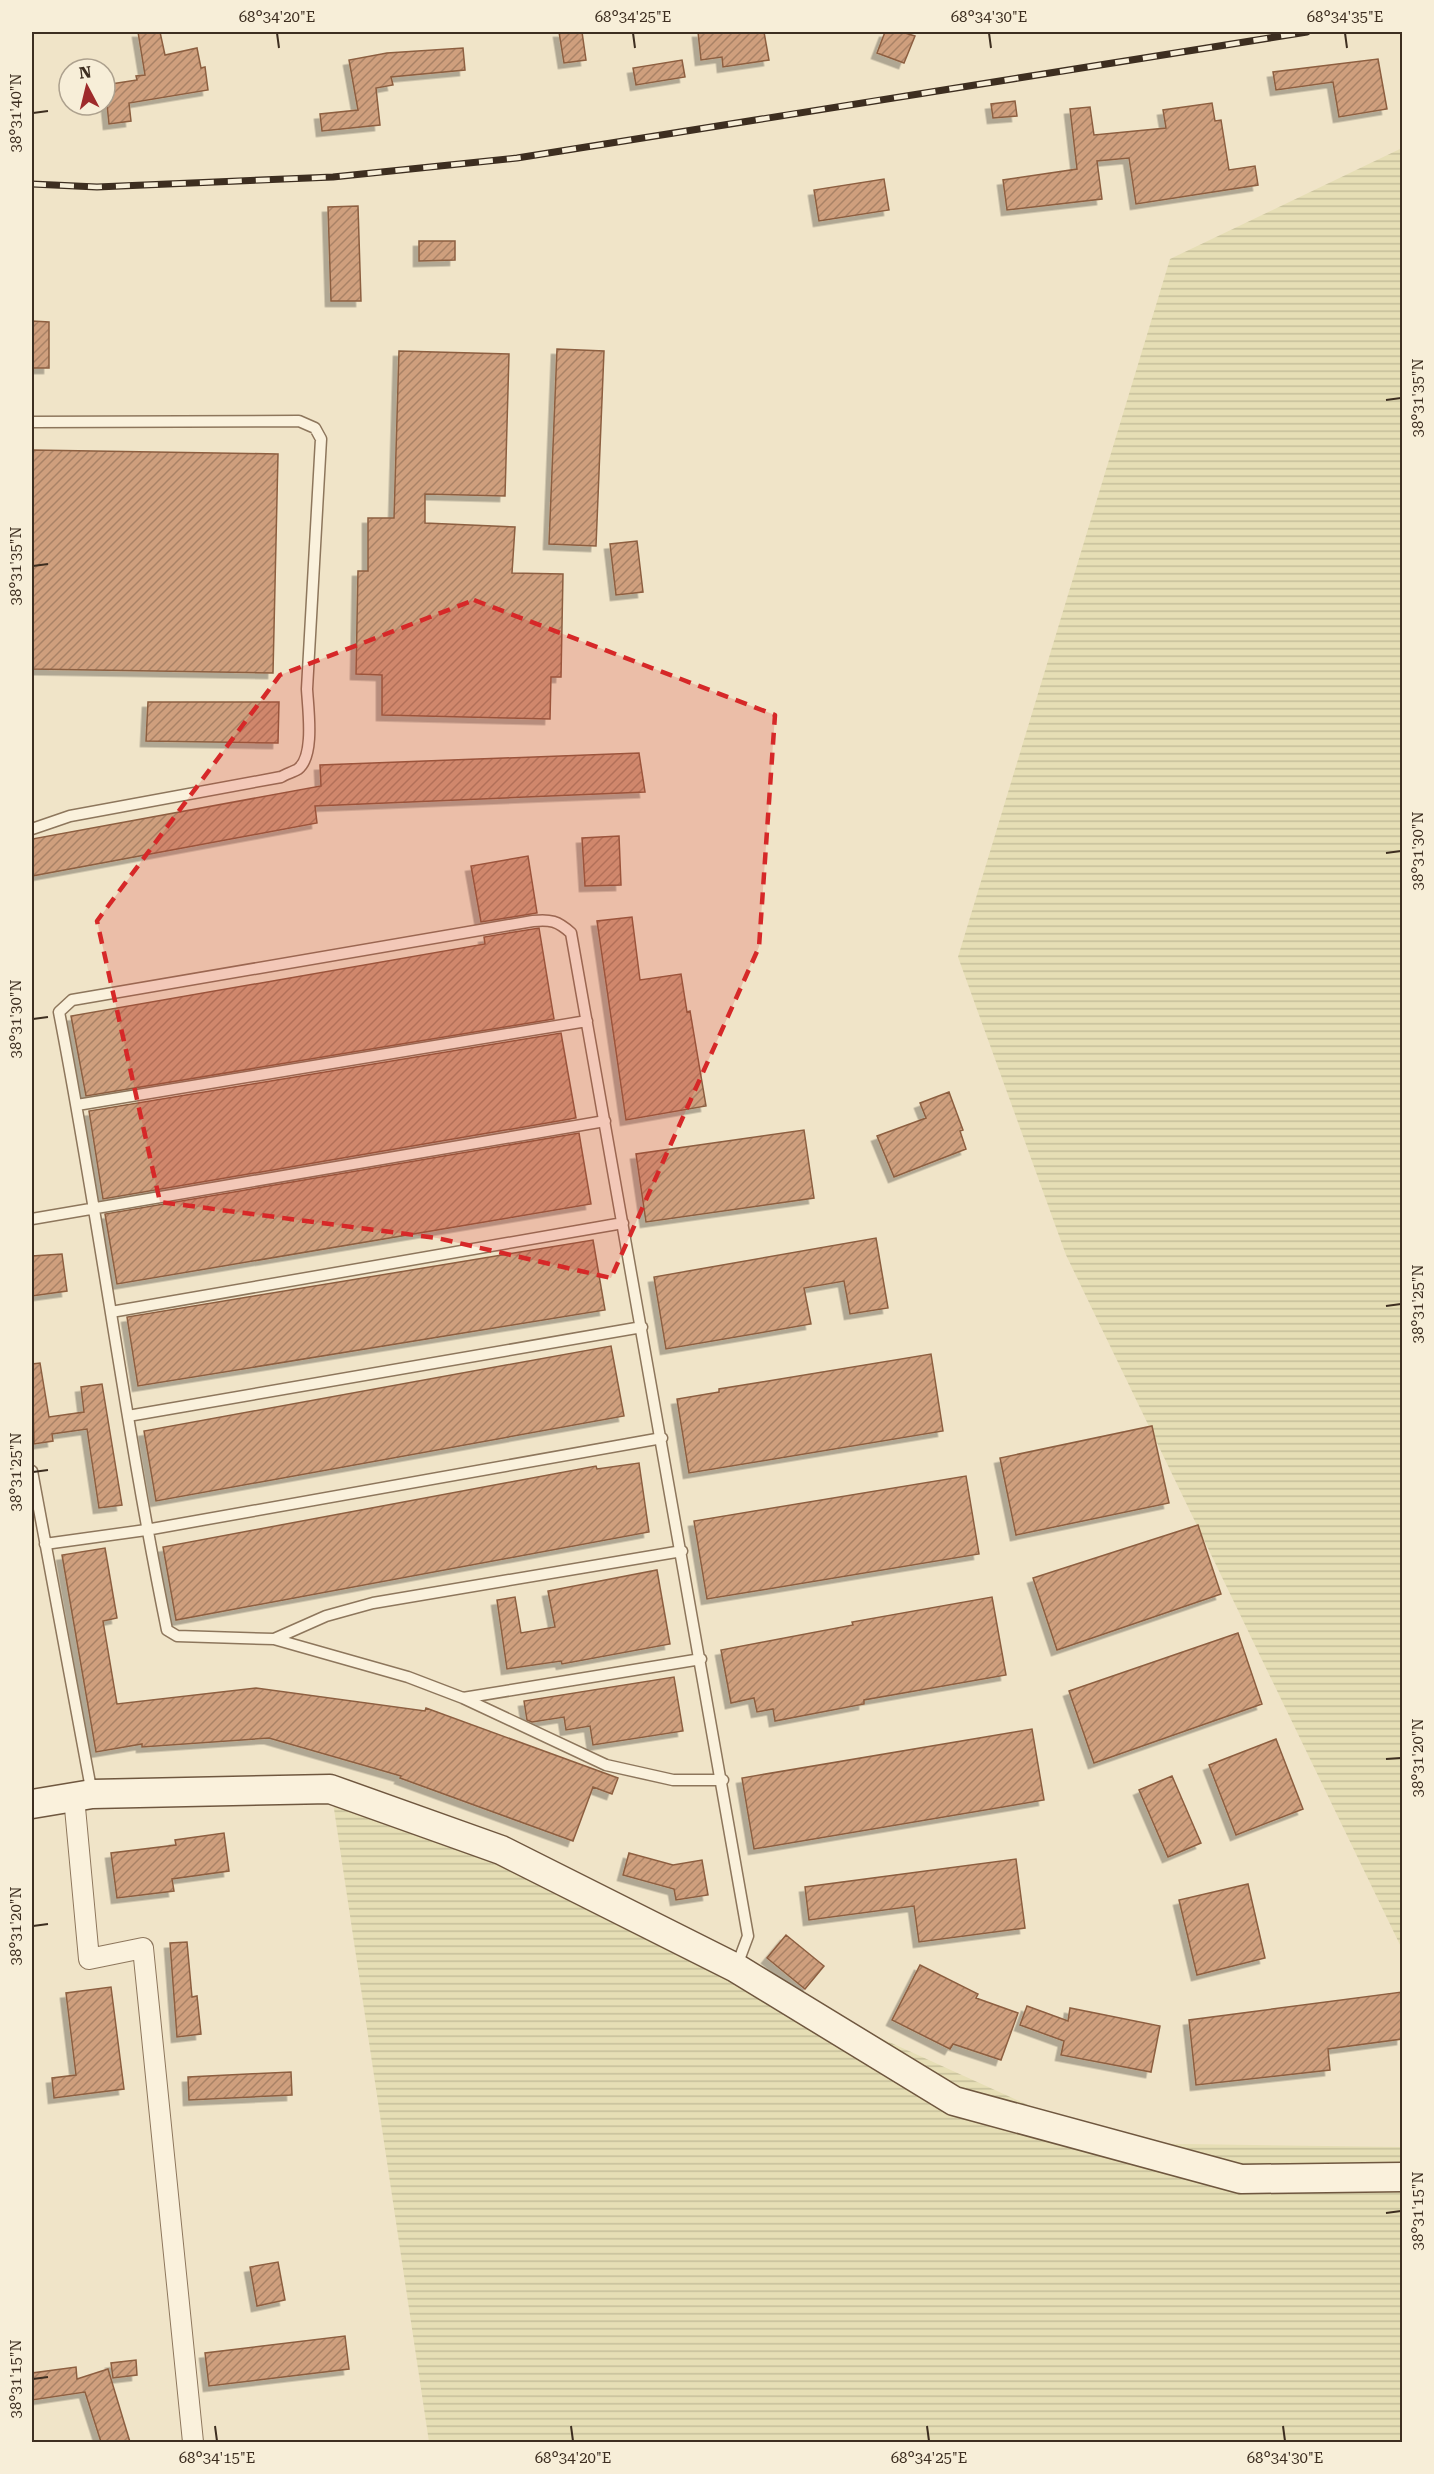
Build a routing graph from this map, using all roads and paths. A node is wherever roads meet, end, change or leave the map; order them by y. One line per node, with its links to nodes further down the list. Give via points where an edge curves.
1 (32, 422): 2 (lane, via 299,422 315,428 321,439 306,689 307,756 299,768 281,777 69,816)
2 (32, 829)
3 (587, 1021): 4 (lane); 4 (lane, via 571,933 559,922 533,921 72,1000 59,1012); 5 (lane)
4 (77, 1105): 6 (lane)
5 (605, 1121): 6 (lane); 8 (lane)
6 (94, 1208): 7 (lane); 9 (lane)
7 (32, 1219)
8 (623, 1223): 9 (lane); 10 (lane)
9 (111, 1312): 11 (lane)
10 (642, 1327): 11 (lane); 12 (lane)
11 (128, 1416): 14 (lane)
12 (662, 1438): 14 (lane); 16 (lane)
13 (32, 1471): 15 (lane)
14 (146, 1530): 15 (lane); 17 (lane, via 167,1630 177,1636)
15 (45, 1544): 21 (lane)
16 (682, 1551): 17 (lane, via 373,1604 326,1616); 18 (lane)
17 (274, 1639): 19 (lane, via 408,1677)
18 (701, 1659): 19 (lane); 20 (lane)
19 (463, 1698): 20 (lane, via 606,1764 673,1780)
20 (723, 1780): 23 (lane, via 748,1936)
21 (83, 1796): 22 (main road); 23 (main road, via 330,1789 501,1850); 25 (street, via 89,1959 143,1948)
22 (32, 1804)
23 (736, 1968): 24 (main road, via 954,2101 1241,2179)
24 (1402, 2177)
25 (193, 2442)

